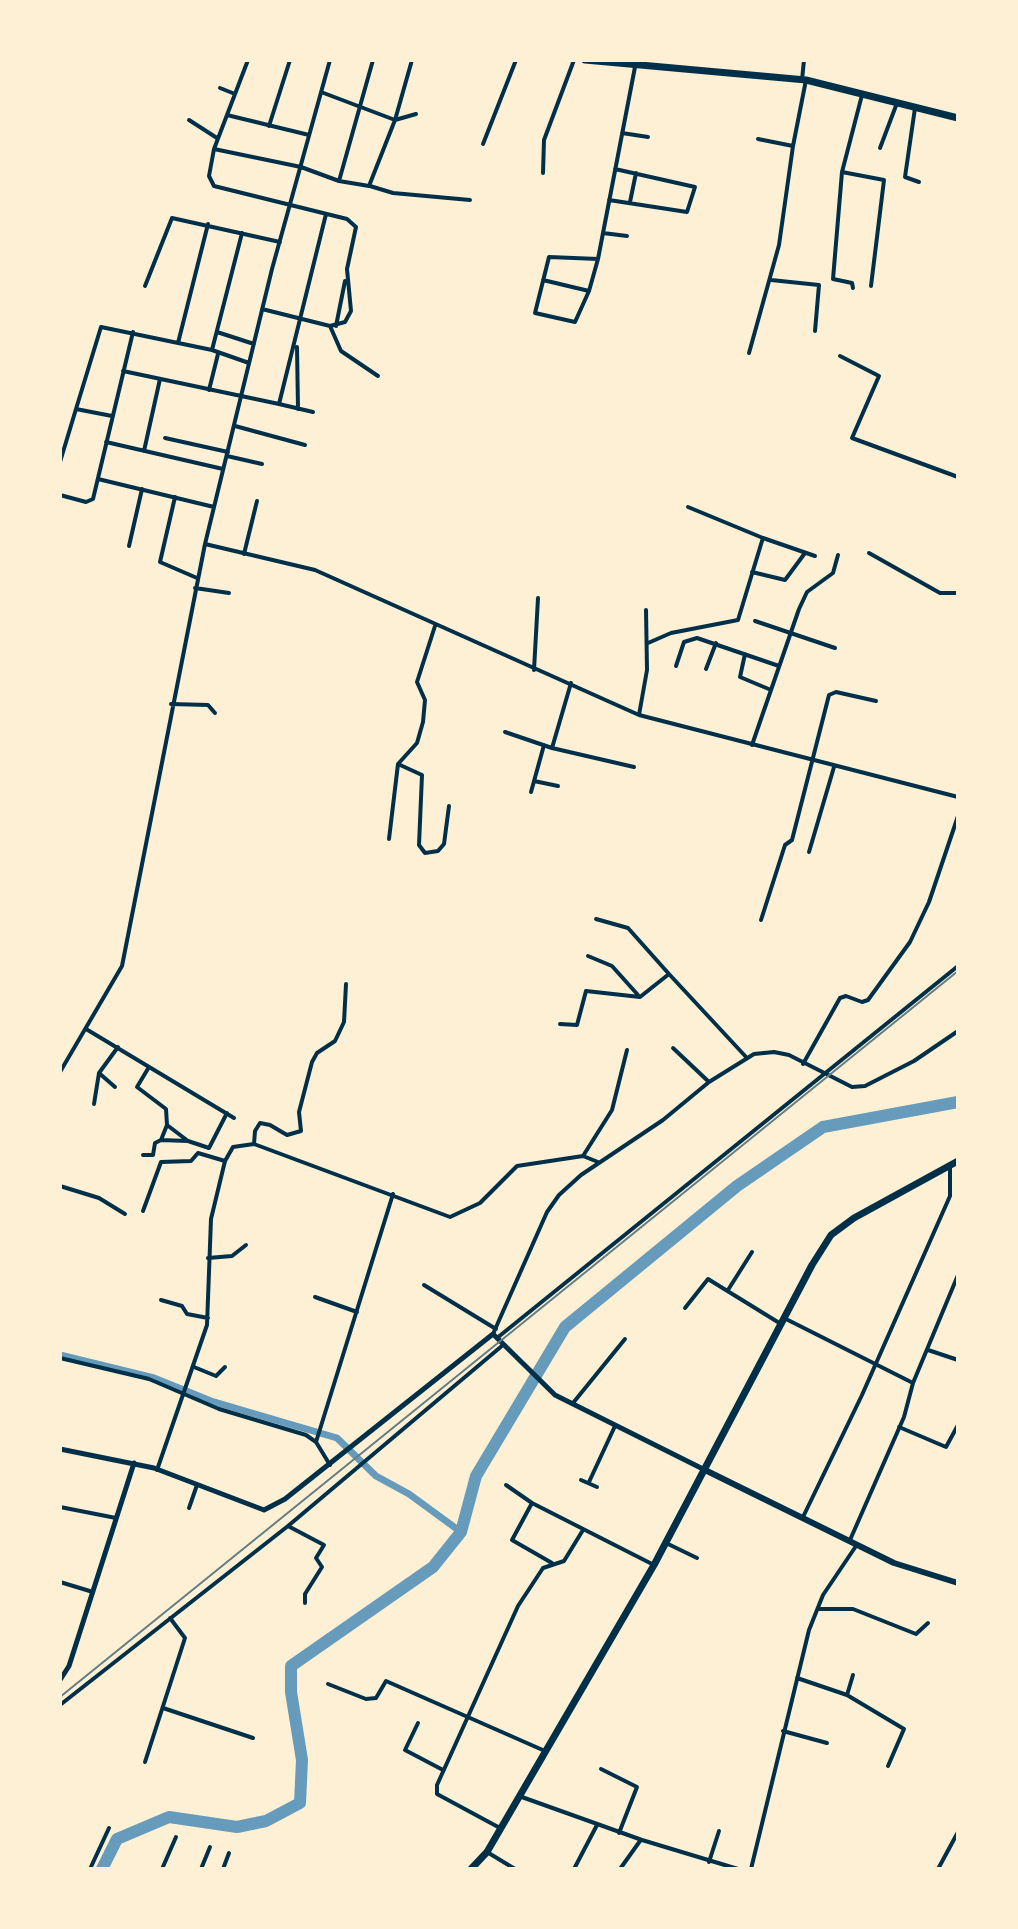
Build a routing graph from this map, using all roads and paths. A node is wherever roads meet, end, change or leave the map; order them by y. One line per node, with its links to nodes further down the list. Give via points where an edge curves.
1 (248, 60): 18 (street)
2 (290, 60): 27 (street)
3 (330, 60): 16 (street)
4 (373, 60): 20 (street)
5 (412, 60): 26 (street)
6 (516, 60): 33 (street)
7 (574, 60): 40 (street, via 544,140)
8 (586, 60): 11 (highway)
9 (674, 60): 13 (street)
10 (804, 60): 14 (street)
11 (624, 63): 12 (highway)
12 (635, 67): 13 (highway); 28 (street)
13 (673, 70): 14 (highway)
14 (804, 80): 17 (highway); 34 (street)
15 (220, 88): 18 (street)
16 (321, 92): 20 (street); 29 (street)
17 (862, 92): 19 (highway); 39 (street)
18 (235, 94): 23 (street)
19 (897, 103): 21 (highway); 35 (street)
20 (359, 106): 26 (street); 42 (street)
21 (915, 108): 24 (highway); 43 (street, via 905,177)
22 (416, 114): 26 (street)
23 (227, 115): 27 (street); 31 (street)
24 (958, 118)
25 (189, 120): 31 (street)
26 (395, 120): 44 (street)
27 (269, 126): 29 (street)
28 (622, 133): 30 (street); 38 (street)
29 (309, 135): 37 (street)
30 (648, 137)
31 (217, 138): 36 (street)
32 (758, 139): 34 (street)
33 (483, 144)
34 (793, 146): 58 (street)
35 (880, 148)
36 (214, 149): 37 (street); 48 (street, via 209,176 214,186)
37 (301, 167): 42 (street); 48 (street)
38 (615, 169): 41 (street); 46 (street)
39 (842, 172): 60 (street, via 884,180); 61 (street, via 833,279 852,283)
40 (543, 173)
41 (636, 173): 47 (street); 47 (street, via 695,187 689,212)
42 (339, 181): 44 (street)
43 (919, 182)
44 (369, 186): 45 (street)
45 (470, 200)
46 (609, 200): 47 (street); 52 (street)
47 (630, 203)
48 (291, 204): 49 (street); 54 (street)
49 (326, 214): 56 (street, via 352,222 356,231); 64 (street)
50 (208, 224): 51 (street); 59 (street, via 169,219); 70 (street)
51 (242, 233): 54 (street); 68 (street)
52 (603, 233): 53 (street); 55 (street)
53 (627, 236)
54 (280, 242): 63 (street)
55 (598, 259): 57 (street, via 550,256); 62 (street)
56 (347, 274): 65 (street); 65 (street, via 351,311 345,322)
57 (543, 280): 62 (street); 62 (street, via 536,314 575,322)
58 (771, 280): 66 (street, via 819,285); 74 (street)
59 (145, 286)
60 (871, 286)
61 (853, 288)
62 (589, 291)
63 (262, 309): 64 (street); 71 (street)
64 (302, 319): 65 (street); 69 (street)
65 (333, 326): 78 (street, via 341,351)
66 (815, 331)
67 (133, 332): 70 (street); 77 (street); 83 (street, via 98,328)
68 (217, 332): 71 (street); 72 (street)
69 (297, 340): 82 (street); 84 (street)
70 (178, 343): 72 (street)
71 (254, 344): 76 (street)
72 (212, 350): 73 (street)
73 (218, 353): 76 (street); 80 (street)
74 (749, 353)
75 (840, 356): 96 (street, via 879,377 852,438)
76 (249, 363): 81 (street)
77 (123, 371): 79 (street); 86 (street)
78 (378, 376)
79 (160, 379): 80 (street); 91 (street)
80 (209, 390): 81 (street)
81 (241, 397): 82 (street); 87 (street)
82 (279, 404): 84 (street)
83 (76, 409): 86 (street); 93 (street)
84 (298, 409): 85 (street)
85 (313, 412)
86 (112, 416): 89 (street)
87 (235, 426): 90 (street); 92 (street)
88 (165, 438): 92 (street)
89 (106, 442): 91 (street); 97 (street)
90 (305, 445)
91 (144, 451): 95 (street)
92 (227, 454): 94 (street); 95 (street)
93 (60, 462)
94 (262, 464)
95 (223, 469): 102 (street)
96 (958, 477)
97 (98, 479): 98 (street); 99 (street, via 89,502)
98 (142, 489): 100 (street); 106 (street)
99 (60, 495)
100 (175, 497): 102 (street); 113 (street, via 160,562)
101 (257, 501): 109 (street)
102 (214, 507): 105 (street)
103 (688, 507): 104 (street)
104 (763, 538): 107 (street); 112 (street)
105 (205, 544): 109 (street); 113 (street)
106 (129, 546)
107 (805, 553): 111 (street); 112 (street, via 785,580)
108 (869, 553): 116 (street, via 940,593)
109 (244, 554): 120 (street, via 315,570)
110 (838, 555): 121 (street, via 833,573 807,592)
111 (815, 556)
112 (752, 572): 122 (street, via 735,621 671,633)
113 (197, 578): 114 (street)
114 (195, 588): 115 (street); 133 (street)
115 (229, 593)
116 (958, 593)
117 (538, 598): 129 (street)
118 (646, 610): 122 (street)
119 (755, 621): 121 (street)
120 (435, 626): 129 (street); 141 (street, via 417,682 426,703 419,739)
121 (790, 635): 124 (street); 127 (street)
122 (648, 643): 135 (street)
123 (716, 643): 125 (street); 126 (street, via 686,640); 128 (street)
124 (835, 648)
125 (745, 654): 127 (street); 131 (street, via 740,677)
126 (676, 666)
127 (779, 666): 131 (street)
128 (706, 669)
129 (534, 670): 130 (street)
130 (571, 683): 135 (street); 139 (street)
131 (771, 690): 138 (street)
132 (876, 701): 140 (street, via 830,693)
133 (171, 704): 134 (street, via 208,705); 162 (street, via 122,966)
134 (215, 713)
135 (639, 715): 138 (street)
136 (505, 732): 137 (street)
137 (544, 745): 139 (street); 144 (street)
138 (752, 745): 140 (street)
139 (552, 748): 142 (street)
140 (811, 760): 143 (street); 155 (street, via 792,840 785,845)
141 (398, 764): 148 (street, via 422,775 419,845 425,853 444,844); 150 (street)
142 (634, 767)
143 (834, 767): 147 (street); 153 (street)
144 (534, 781): 145 (street); 146 (street)
145 (558, 786)
146 (531, 792)
147 (958, 797)
148 (449, 806)
149 (958, 816): 151 (street)
150 (389, 839)
151 (949, 843): 152 (street); 168 (street, via 910,942 868,1000 840,998)
152 (958, 847)
153 (809, 852)
154 (596, 919): 158 (street, via 628,928)
155 (761, 920)
156 (588, 956): 160 (street, via 612,966)
157 (958, 966): 172 (street)
158 (669, 974): 160 (street); 167 (street)
159 (346, 984): 181 (street, via 344,1022 335,1041 312,1062 299,1112 301,1131 287,1135 260,1123)
160 (640, 997): 161 (street, via 587,990 577,1025)
161 (560, 1024)
162 (86, 1029): 164 (street); 170 (street)
163 (958, 1031): 172 (street, via 873,1084 852,1087)
164 (118, 1047): 169 (street); 171 (street)
165 (673, 1048): 173 (street)
166 (627, 1050): 183 (street, via 612,1110)
167 (747, 1058): 168 (street, via 774,1052); 173 (street)
168 (803, 1064): 172 (street)
169 (149, 1067): 176 (street); 178 (street, via 136,1090 166,1109)
170 (60, 1072)
171 (99, 1073): 174 (street); 175 (street)
172 (825, 1074): 203 (street)
173 (709, 1082): 185 (street)
174 (115, 1087)
175 (94, 1104)
176 (227, 1113): 177 (street); 180 (street, via 209,1148)
177 (234, 1118)
178 (167, 1125): 179 (street); 180 (street)
179 (161, 1140): 180 (street); 182 (street, via 153,1155)
180 (188, 1141)
181 (254, 1144): 184 (street, via 233,1147); 188 (street)
182 (143, 1155)
183 (583, 1156): 185 (street); 188 (street, via 517,1166 487,1197 458,1216 438,1215)
184 (225, 1161): 189 (street, via 198,1153 191,1161 161,1162); 193 (street)
185 (598, 1162): 203 (street, via 547,1212)
186 (954, 1163): 202 (highway, via 831,1235); 209 (street, via 950,1196)
187 (60, 1186): 190 (street, via 99,1198)
188 (393, 1194): 200 (street)
189 (143, 1211)
190 (125, 1214)
191 (246, 1245): 193 (street, via 232,1256)
192 (752, 1252): 196 (street)
193 (208, 1258): 201 (street)
194 (958, 1275): 206 (street)
195 (424, 1285): 203 (street)
196 (728, 1290): 199 (street, via 707,1279); 202 (street)
197 (315, 1297): 200 (street)
198 (161, 1300): 201 (street)
199 (685, 1308)
200 (357, 1312): 218 (street)
201 (208, 1318): 210 (street)
202 (782, 1321): 209 (street); 223 (highway)
203 (495, 1334): 205 (street); 221 (street)
204 (625, 1339): 214 (street)
205 (503, 1345): 214 (street); 234 (street)
206 (928, 1350): 208 (street); 212 (street)
207 (60, 1358): 213 (street, via 141,1376)
208 (958, 1360)
209 (875, 1365): 212 (street); 233 (street)
210 (194, 1367): 211 (street, via 216,1376); 213 (street)
211 (225, 1367)
212 (913, 1383): 217 (street)
213 (184, 1392): 218 (street); 222 (street)
214 (571, 1405): 216 (street)
215 (958, 1425): 217 (street, via 946,1447)
216 (615, 1426): 223 (street); 225 (street)
217 (899, 1427): 237 (street)
218 (317, 1440): 221 (street)
219 (60, 1449): 220 (street)
220 (134, 1463): 222 (street); 232 (street)
221 (330, 1465): 226 (street, via 264,1510)
222 (157, 1470): 226 (street)
223 (705, 1470): 233 (main road); 236 (highway)
224 (581, 1480): 225 (street)
225 (589, 1482): 228 (street)
226 (197, 1485): 231 (street)
227 (506, 1485): 229 (street)
228 (597, 1487)
229 (532, 1503): 235 (street); 239 (street, via 512,1540)
230 (60, 1507): 232 (street)
231 (189, 1508)
232 (116, 1518): 243 (street)
233 (802, 1519): 237 (main road)
234 (288, 1526): 244 (street, via 324,1545 316,1558 322,1567 306,1590); 246 (street)
235 (583, 1530): 239 (street, via 564,1560); 240 (street)
236 (666, 1543): 238 (street); 240 (highway)
237 (853, 1544): 242 (main road); 245 (street)
238 (697, 1558)
239 (552, 1563): 255 (street, via 518,1606)
240 (654, 1565): 260 (highway)
241 (60, 1582): 243 (street)
242 (958, 1583)
243 (93, 1592): 250 (street)
244 (305, 1603)
245 (818, 1609): 247 (street, via 853,1609 916,1634); 249 (street)
246 (170, 1618): 253 (street); 254 (street, via 185,1638)
247 (928, 1623)
248 (853, 1675): 252 (street)
249 (797, 1678): 252 (street); 257 (street)
250 (60, 1680)
251 (328, 1684): 255 (street, via 368,1699 376,1698 386,1681)
252 (847, 1695): 262 (street, via 904,1729)
253 (60, 1705)
254 (163, 1708): 258 (street); 261 (street)
255 (470, 1716): 260 (street); 264 (street)
256 (418, 1723): 264 (street, via 405,1750)
257 (783, 1731): 259 (street); 287 (street)
258 (253, 1738)
259 (827, 1743)
260 (546, 1751): 265 (highway)
261 (145, 1762)
262 (888, 1766)
263 (601, 1769): 271 (street, via 637,1787)
264 (443, 1770): 268 (street, via 437,1794)
265 (519, 1796): 266 (street); 268 (highway)
266 (597, 1825): 271 (street); 284 (street)
267 (109, 1828): 278 (street)
268 (501, 1829): 275 (highway)
269 (719, 1831): 277 (street)
270 (958, 1832): 288 (street)
271 (619, 1833): 273 (street)
272 (176, 1837): 279 (street)
273 (642, 1840): 277 (street); 285 (street)
274 (210, 1847): 280 (street)
275 (487, 1852): 282 (highway); 283 (street)
276 (229, 1853): 281 (street)
277 (709, 1862): 286 (street)
278 (90, 1869)
279 (162, 1869)
280 (201, 1869)
281 (223, 1869)
282 (471, 1869)
283 (515, 1869)
284 (574, 1869)
285 (620, 1869)
286 (738, 1869)
287 (751, 1869)
288 (938, 1869)

